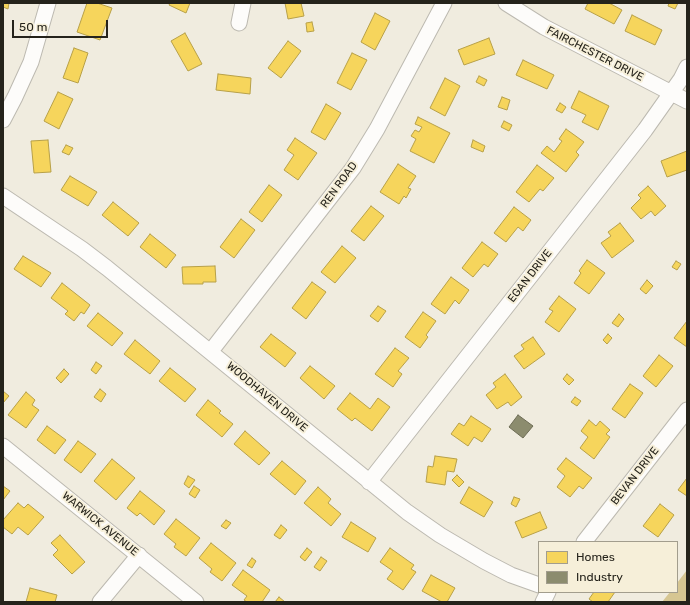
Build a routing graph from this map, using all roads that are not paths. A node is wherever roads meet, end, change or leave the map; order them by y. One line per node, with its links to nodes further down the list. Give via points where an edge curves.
1 (48, 3): 9 (street, via 31,62)
2 (243, 3): 5 (street)
3 (444, 3): 11 (street, REN ROAD, via 377,129 353,168)
4 (506, 3): 7 (street, FAIRCHESTER DRIVE, via 544,27)
5 (239, 23)
6 (687, 67): 7 (street, EGAN DRIVE)
7 (671, 93): 8 (street, FAIRCHESTER DRIVE); 14 (street, EGAN DRIVE, via 645,130)
8 (687, 101)
9 (3, 120)
10 (3, 196): 11 (street, WOODHAVEN DRIVE, via 89,254)
11 (211, 351): 14 (street, WOODHAVEN DRIVE)
12 (687, 410): 15 (street, BEVAN DRIVE)
13 (3, 446): 16 (street, WARWICK AVENUE)
14 (369, 482): 17 (street, WOODHAVEN DRIVE, via 407,512 458,546 511,575)
15 (585, 541)
16 (139, 555): 19 (street); 20 (street, WARWICK AVENUE)
17 (538, 585)
18 (548, 593): 21 (street)
19 (100, 602)
20 (196, 602)
21 (543, 602)

